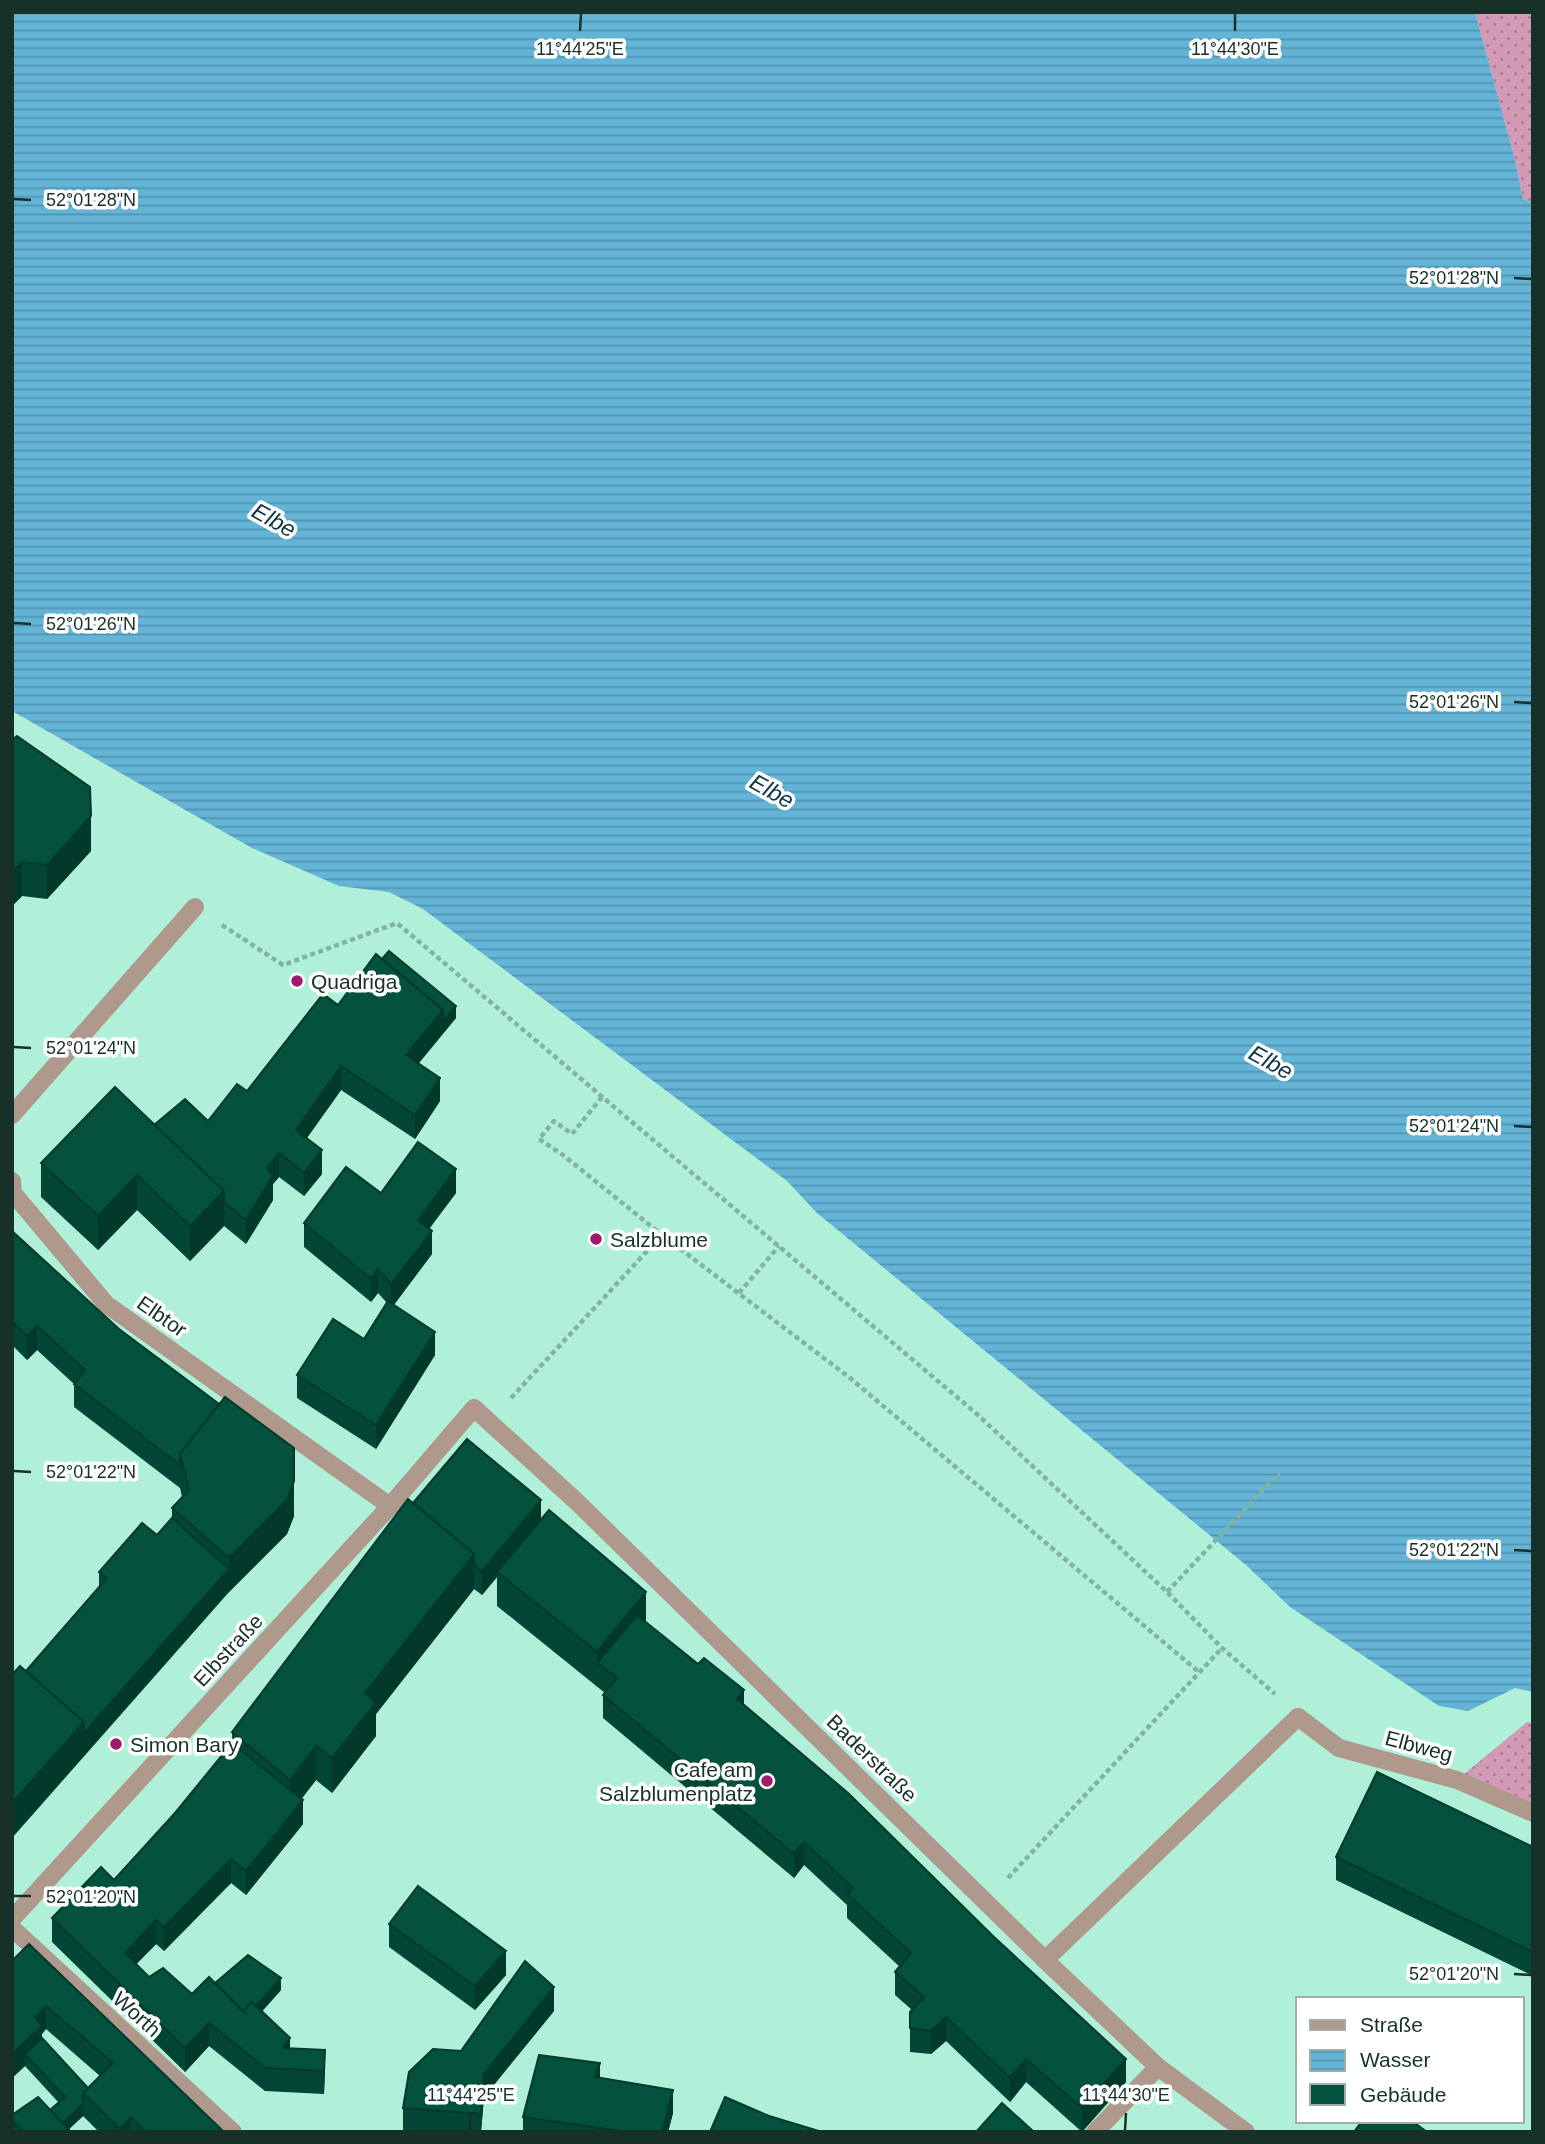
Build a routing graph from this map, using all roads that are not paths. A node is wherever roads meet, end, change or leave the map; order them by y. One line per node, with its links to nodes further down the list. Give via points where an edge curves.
1 (195, 907): 2 (street)
2 (12, 1115)
3 (12, 1181): 5 (street, Elbtor, via 13,1193 106,1304)
4 (474, 1408): 5 (street, Elbstraße); 9 (street, Baderstraße, via 587,1512)
5 (390, 1506): 7 (street, Elbstraße)
6 (1533, 1813): 9 (street, Elbweg, via 1457,1780 1339,1748 1298,1717)
7 (12, 1919)
8 (12, 1928): 11 (street, Worth)
9 (1045, 1960): 10 (street, Baderstraße)
10 (1158, 2067): 12 (street); 13 (street, Baderstraße)
11 (233, 2132)
12 (1095, 2132)
13 (1246, 2132)

